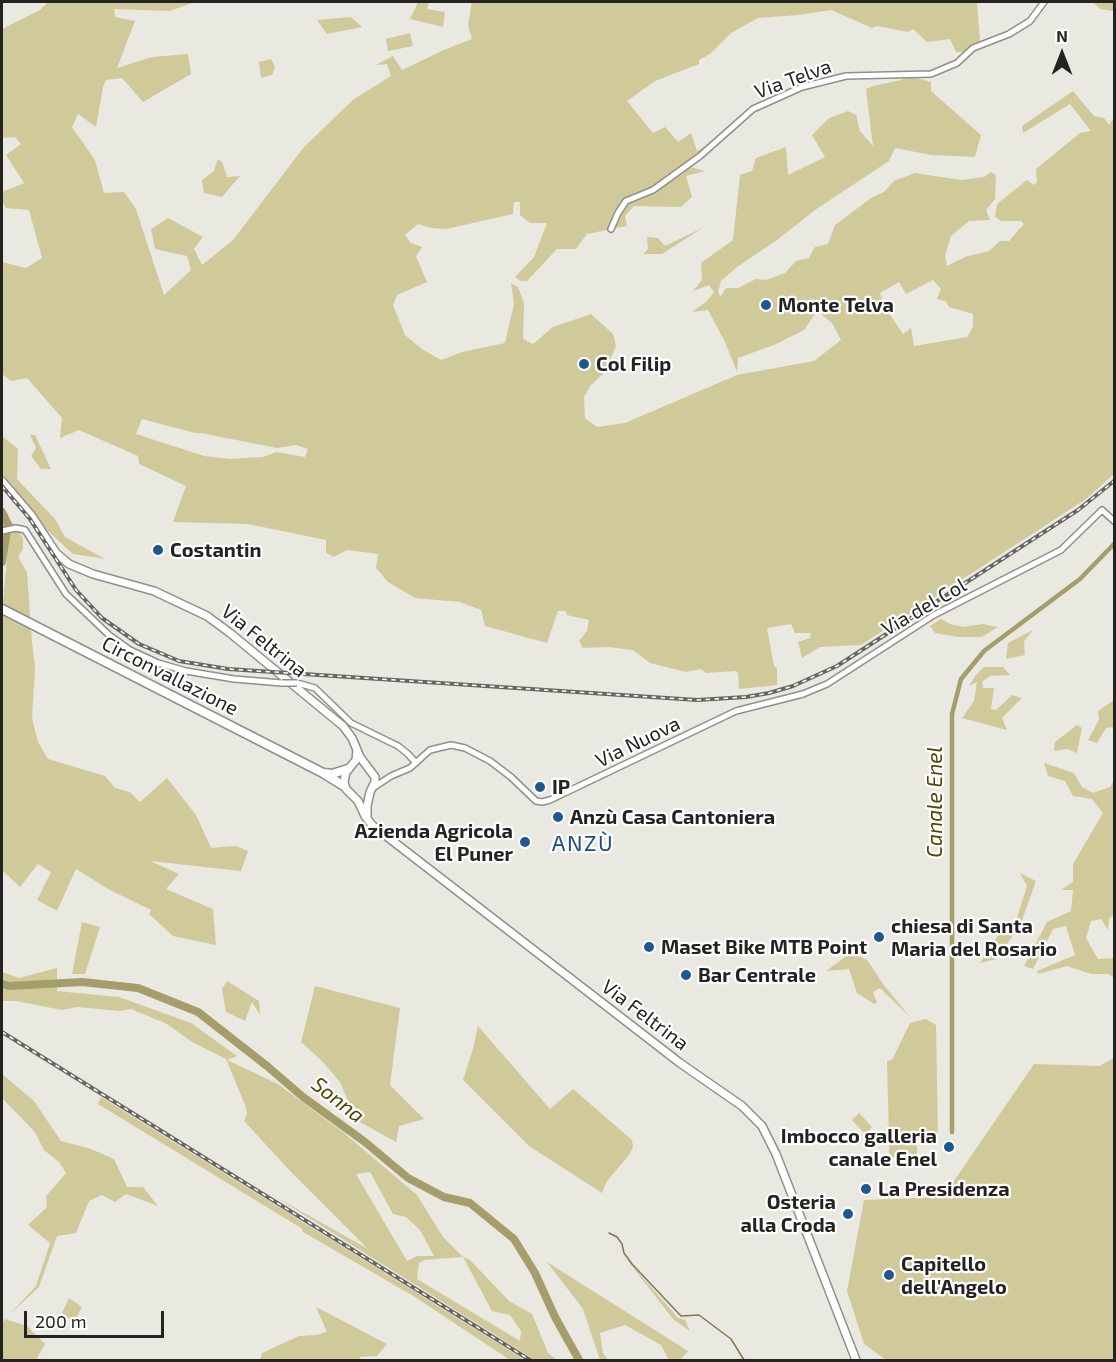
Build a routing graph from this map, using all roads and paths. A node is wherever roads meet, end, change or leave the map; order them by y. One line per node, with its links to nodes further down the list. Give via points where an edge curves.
1 (1044, 2): 2 (street, Via Telva, via 1030,21 973,48 957,63 931,74 846,76 802,87 753,109 700,156 652,190 626,201)
2 (611, 229)
3 (2, 481): 8 (main road, Via Feltrina, via 64,560 84,571 185,604 216,622 343,726)
4 (1114, 521): 7 (street, Via del Col, via 1102,510 1061,550 934,615 836,680 812,691)
5 (2, 531): 9 (street, bridge, via 25,530 66,594 130,650 186,671 315,688 351,723 398,746)
6 (2, 609): 12 (highway, Circonvallazione)
7 (749, 706): 9 (street, Via Nuova, via 540,802 500,768 465,748 438,747)
8 (357, 750): 10 (main road); 11 (main road, Via Feltrina)
9 (416, 763): 13 (street)
10 (350, 768): 11 (main road, via 361,765); 12 (highway); 14 (main road)
11 (371, 770): 13 (street); 15 (main road, via 375,782)
12 (323, 773): 14 (highway, Circonvallazione)
13 (391, 776): 15 (street)
14 (344, 786): 16 (main road, Via Feltrina)
15 (371, 790): 16 (main road, via 361,796); 17 (main road)
16 (352, 795): 17 (main road, Via Feltrina)
17 (369, 822): 18 (main road, Via Feltrina, via 680,1063 742,1106 762,1126)
18 (856, 1360)

